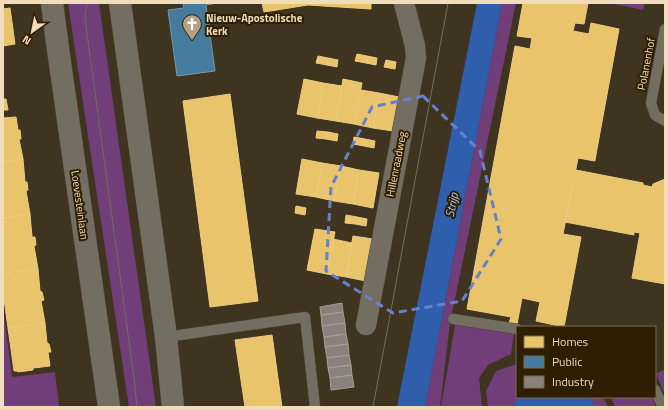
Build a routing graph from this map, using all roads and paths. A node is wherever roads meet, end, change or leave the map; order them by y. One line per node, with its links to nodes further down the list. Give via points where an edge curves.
1 (52, 3): 11 (street, Loevesteinlaan)
2 (120, 3): 9 (street)
3 (404, 3): 7 (street, Hillenraadweg, via 416,58)
4 (665, 29): 5 (lane, Polanenhof, via 651,102 655,115)
5 (665, 122)
6 (453, 319): 8 (lane)
7 (366, 325)
8 (516, 329)
9 (166, 338): 12 (street); 13 (lane, via 305,317)
10 (656, 392): 14 (lane)
11 (109, 407)
12 (173, 407)
13 (315, 407)
14 (663, 407)

